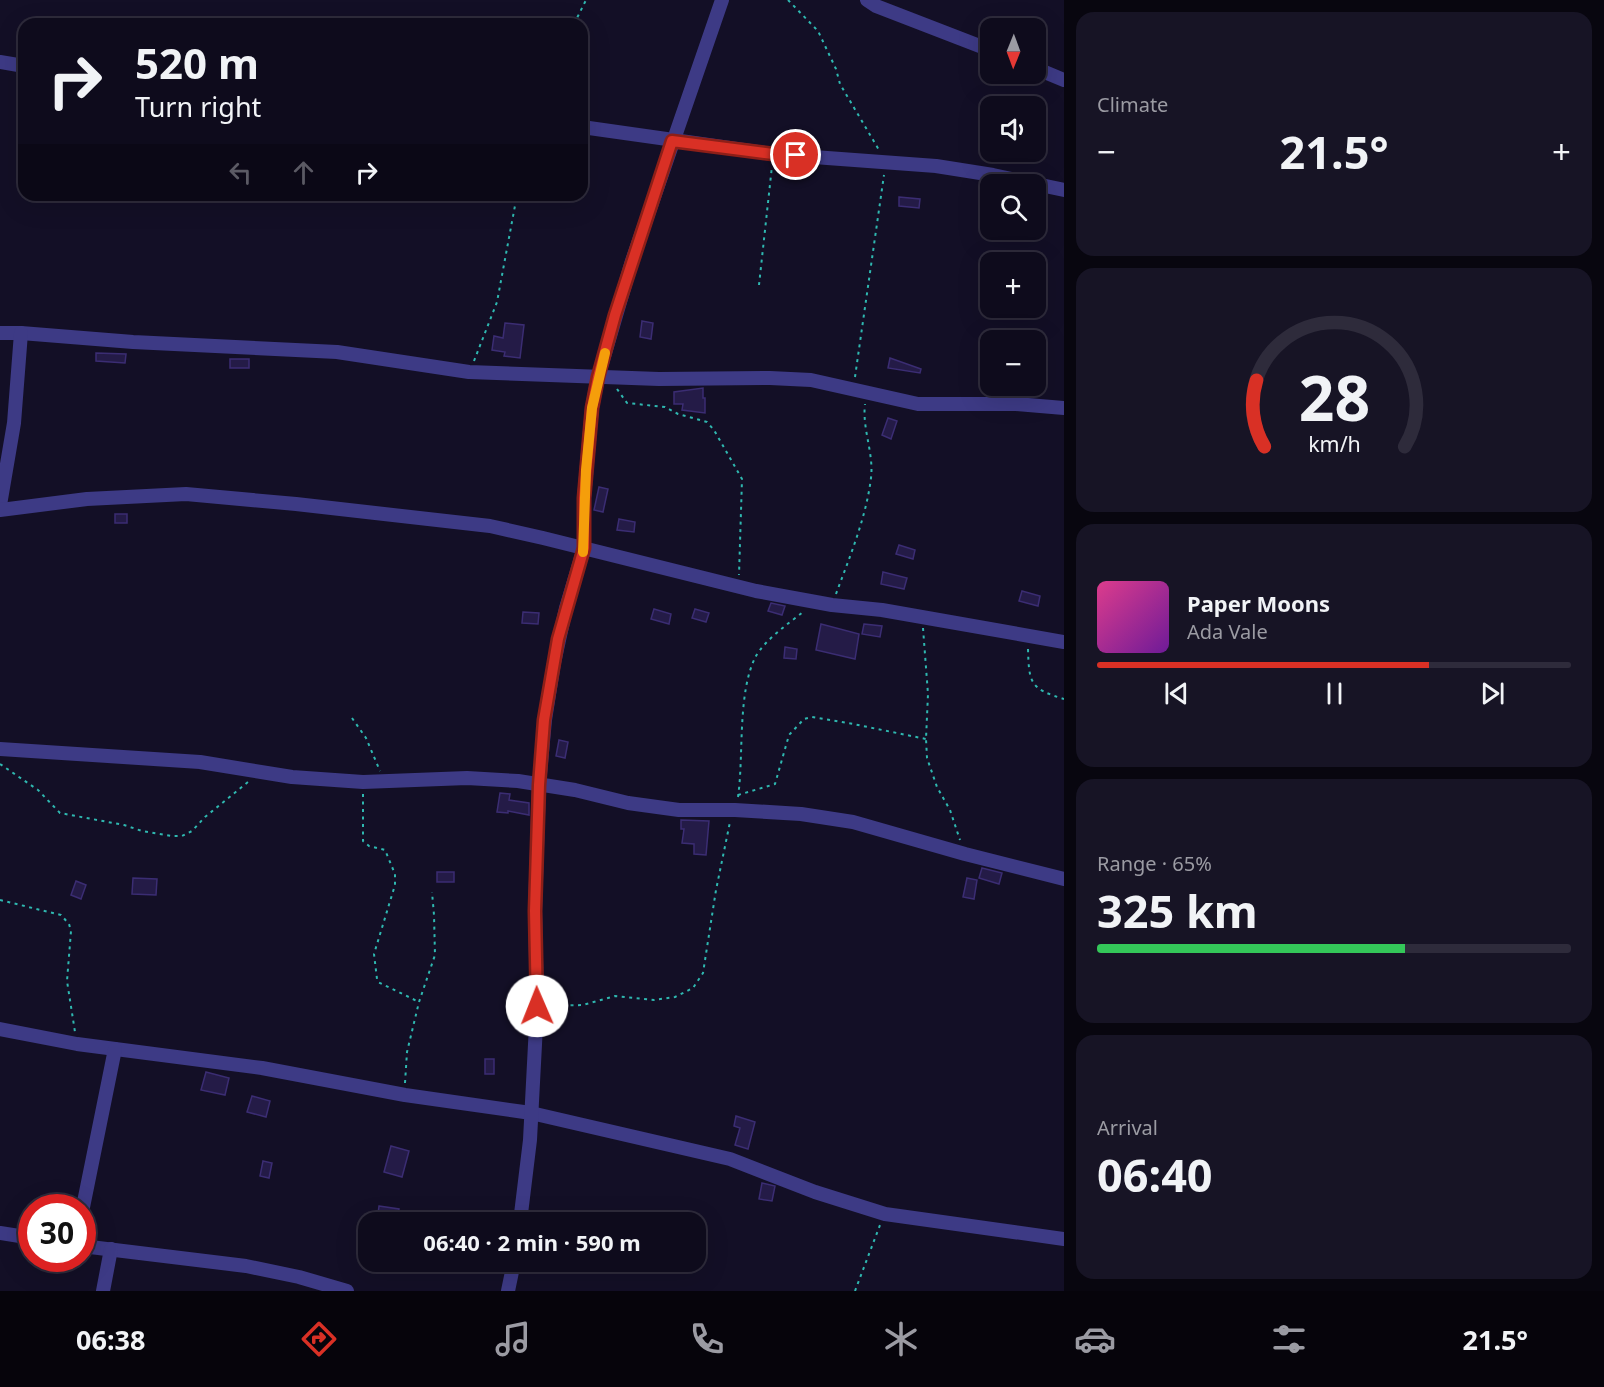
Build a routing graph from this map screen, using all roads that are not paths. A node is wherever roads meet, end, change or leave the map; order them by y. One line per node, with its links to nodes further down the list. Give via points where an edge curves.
1 (722, 0): 9 (street)
2 (867, 0): 3 (street)
3 (980, 46)
4 (0, 62): 5 (street)
5 (18, 65)
6 (1046, 73): 7 (street)
7 (1064, 80)
8 (588, 128): 9 (street)
9 (672, 141): 10 (street, via 773,154 936,166); 13 (street, via 632,261)
10 (1064, 190)
11 (0, 333): 12 (street)
12 (21, 333): 13 (street, via 338,352 469,372); 15 (street, via 14,423)
13 (605, 378): 14 (street, via 811,380 918,404); 17 (street, via 592,408)
14 (1064, 408)
15 (0, 505)
16 (0, 510): 17 (street, via 87,499 186,494 490,526)
17 (584, 548): 18 (street, via 739,588); 20 (street, via 555,655)
18 (1064, 642)
19 (0, 749): 20 (street, via 200,762 363,782 467,778)
20 (539, 785): 21 (street, via 659,807 801,814 853,822); 24 (street, via 537,1006)
21 (1064, 879)
22 (0, 1029): 23 (street)
23 (115, 1049): 24 (street, via 262,1068 405,1095); 25 (street)
24 (531, 1113): 26 (street); 29 (street, via 730,1159 885,1214)
25 (86, 1194)
26 (521, 1212)
27 (0, 1233): 28 (street)
28 (18, 1236)
29 (1064, 1239)
30 (96, 1247): 31 (street)
31 (111, 1249): 33 (street); 34 (street, via 246,1266)
32 (512, 1272): 35 (street)
33 (103, 1291)
34 (347, 1291)
35 (508, 1291)

